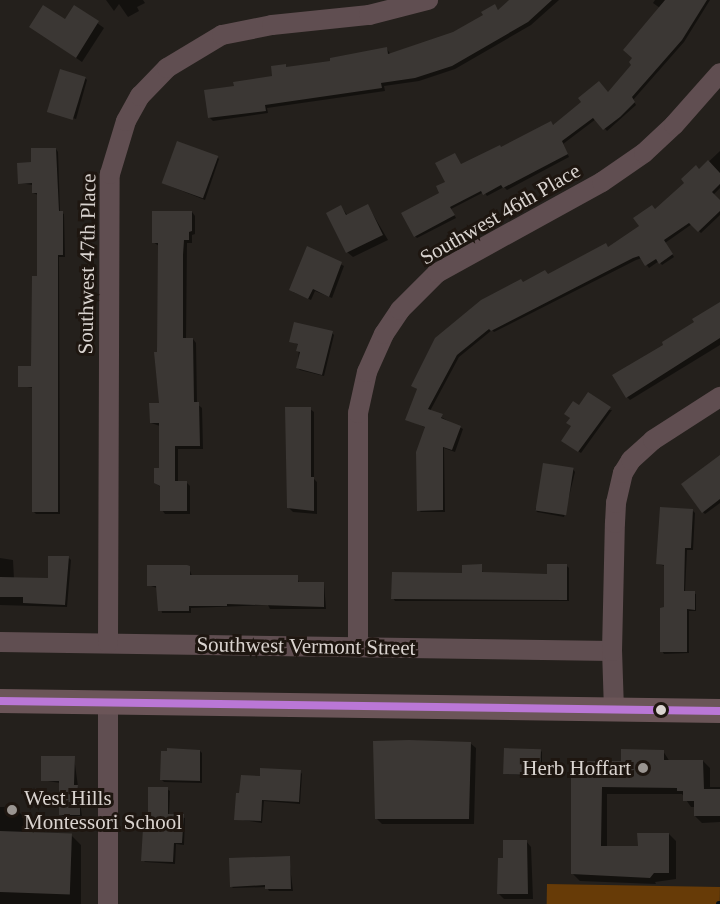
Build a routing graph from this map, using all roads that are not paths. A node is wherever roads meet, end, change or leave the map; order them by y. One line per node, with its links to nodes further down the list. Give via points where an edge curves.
1 (428, 0): 5 (street, Southwest 47th Place, via 369,15 272,25 222,35 167,68 140,96 126,120 110,174 109,202)
2 (720, 73): 6 (street, Southwest 46th Place, via 674,126 644,153 603,182 437,273 400,310 367,372 358,413)
3 (720, 397): 7 (street, via 653,440 623,473 616,503)
4 (0, 642): 5 (street, Southwest Vermont Street)
5 (108, 643): 6 (street, Southwest Vermont Street)
6 (358, 647): 7 (street, Southwest Vermont Street)
7 (612, 651): 10 (street)
8 (0, 701): 9 (main road)
9 (108, 702): 10 (main road); 12 (street)
10 (614, 710): 11 (main road)
11 (720, 711)
12 (108, 904)

